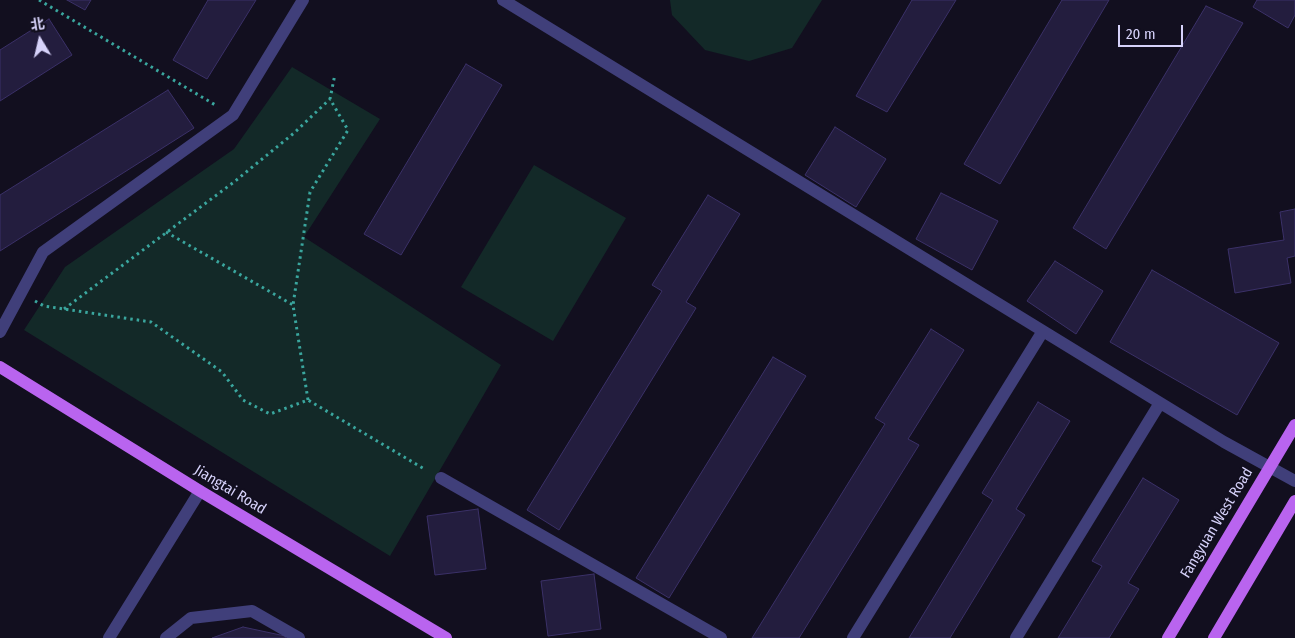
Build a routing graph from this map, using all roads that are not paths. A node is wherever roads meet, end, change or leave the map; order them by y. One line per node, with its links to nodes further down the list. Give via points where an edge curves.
1 (303, 0): 4 (street, via 233,115 43,252)
2 (503, 0): 3 (street)
3 (1043, 331): 6 (street); 18 (street)
4 (0, 332)
5 (0, 367): 11 (main road, Jiangtai Road)
6 (1160, 403): 8 (street); 19 (street)
7 (1295, 425): 8 (main road, Fangyuan West Road)
8 (1269, 466): 10 (street); 20 (main road, Fangyuan West Road)
9 (441, 478): 17 (street)
10 (1295, 481)
11 (200, 491): 13 (street); 16 (main road, Jiangtai Road)
12 (1295, 501): 21 (main road)
13 (109, 638)
14 (166, 638): 15 (street, via 191,618 252,611)
15 (298, 638)
16 (446, 638)
17 (721, 638)
18 (853, 638)
19 (1016, 638)
20 (1168, 638)
21 (1214, 638)

